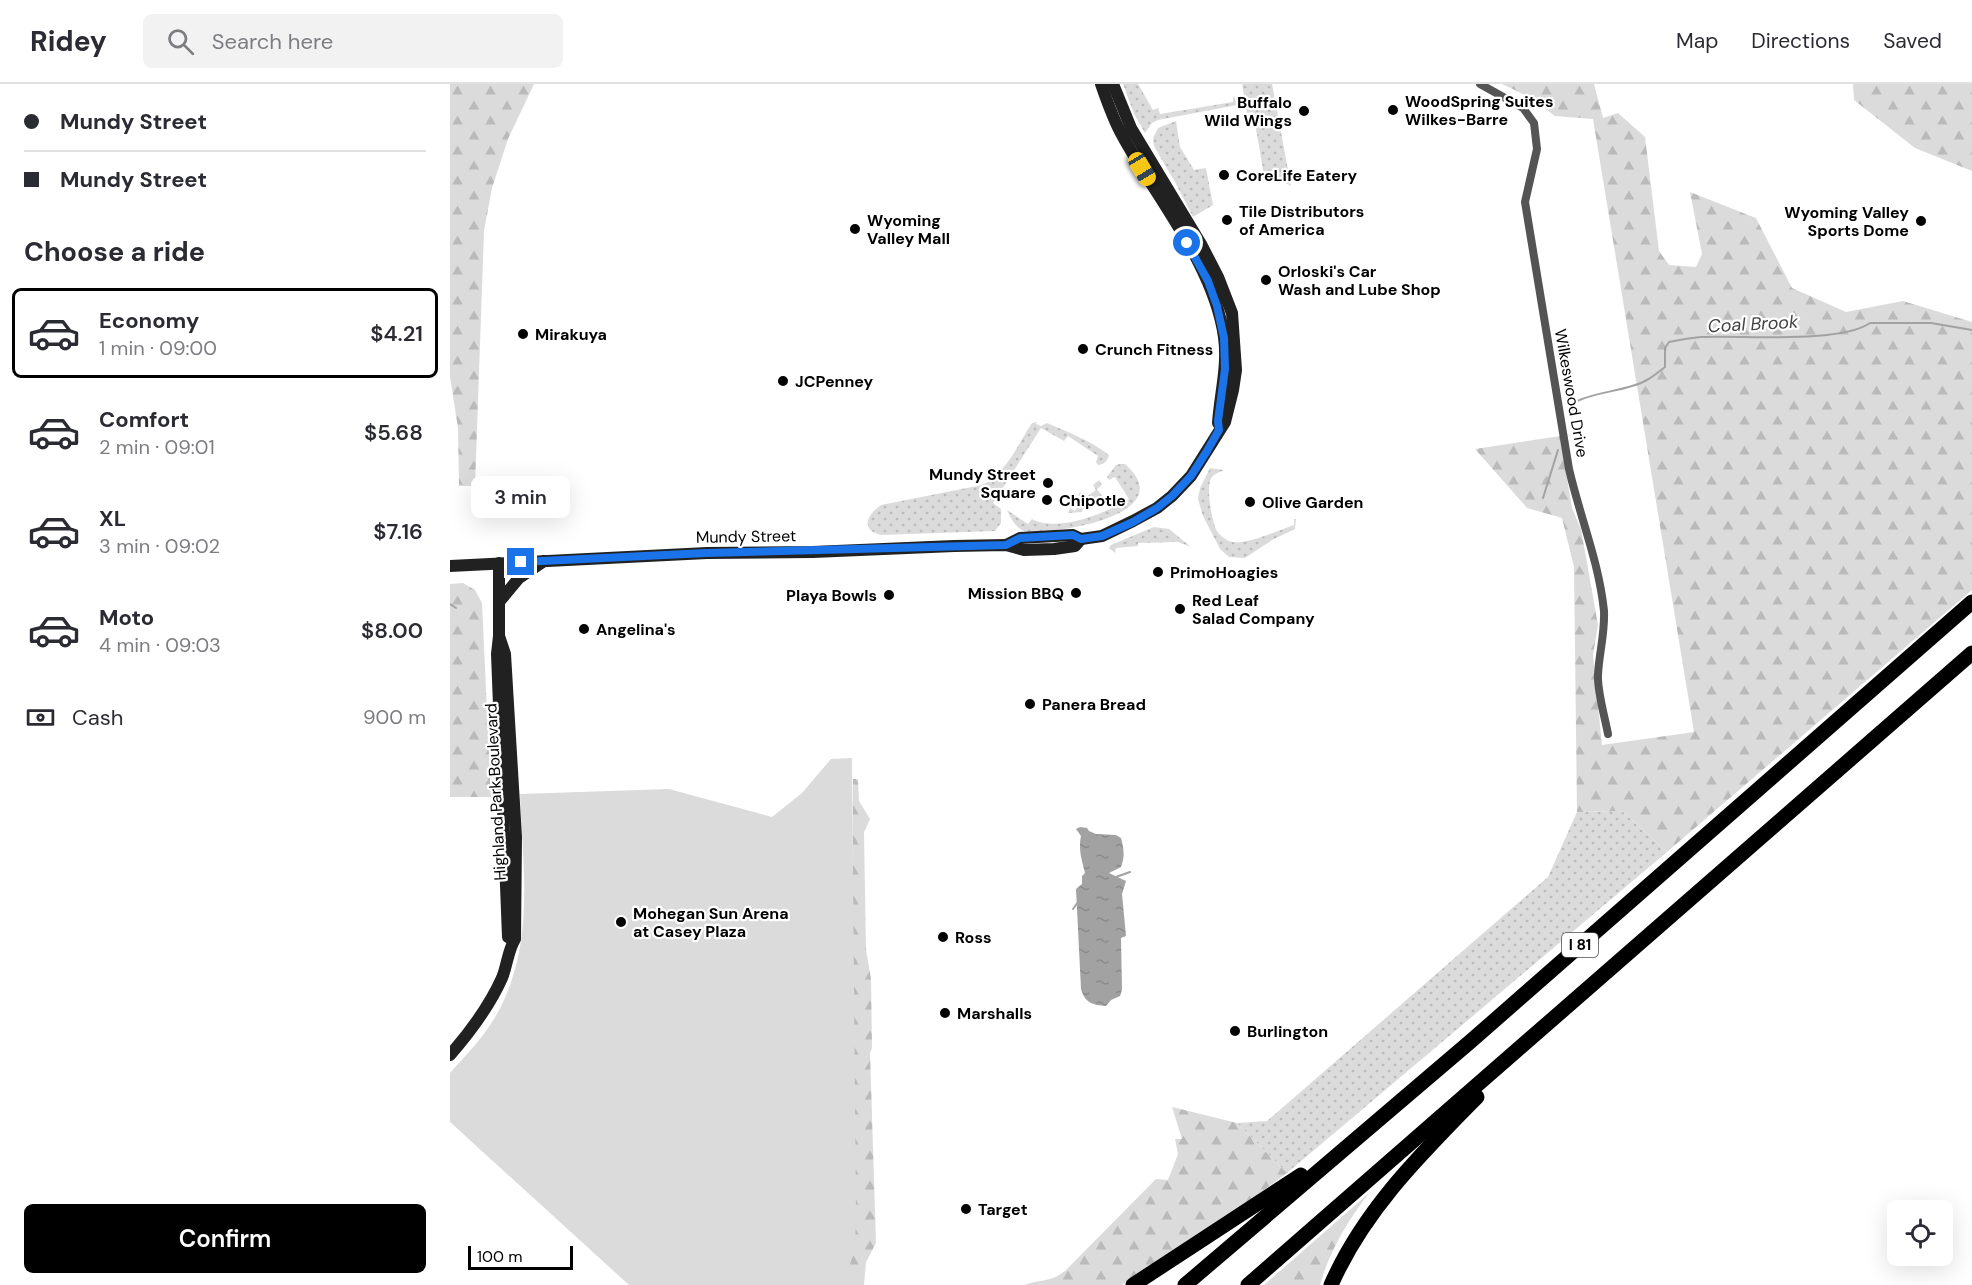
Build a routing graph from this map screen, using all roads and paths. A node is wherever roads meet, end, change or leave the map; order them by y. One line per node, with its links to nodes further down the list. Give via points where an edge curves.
1 (1101, 84): 4 (main road, Mundy Street, via 1121,133 1198,262 1217,306 1225,369)
2 (1113, 84): 4 (main road, Mundy Street, via 1131,128 1201,244 1232,313 1236,370 1225,422)
3 (1480, 84): 11 (street, Wilkeswood Drive, via 1523,108 1534,123 1537,149 1525,202 1569,469 1593,551 1604,610 1605,634 1598,676)
4 (1219, 430): 5 (main road, Mundy Street, via 1191,476 1172,496 1133,522 1102,536 1081,539 1076,546 1024,550 1006,545 706,553)
5 (544, 561): 6 (main road, Mundy Street); 8 (main road, via 519,578)
6 (499, 563): 7 (main road, Mundy Street); 8 (main road, Highland Park Boulevard)
7 (450, 566)
8 (499, 602): 13 (main road, Highland Park Boulevard, via 516,837 515,939 493,998)
9 (1972, 602): 14 (highway, I 81)
10 (1972, 653): 12 (highway, I 81)
11 (1608, 734)
12 (1651, 933): 17 (highway, I 81); 18 (highway, via 1415,1160 1355,1238)
13 (450, 1055)
14 (1353, 1140): 15 (highway); 16 (highway, I 81)
15 (1133, 1285)
16 (1185, 1285)
17 (1248, 1285)
18 (1331, 1285)

